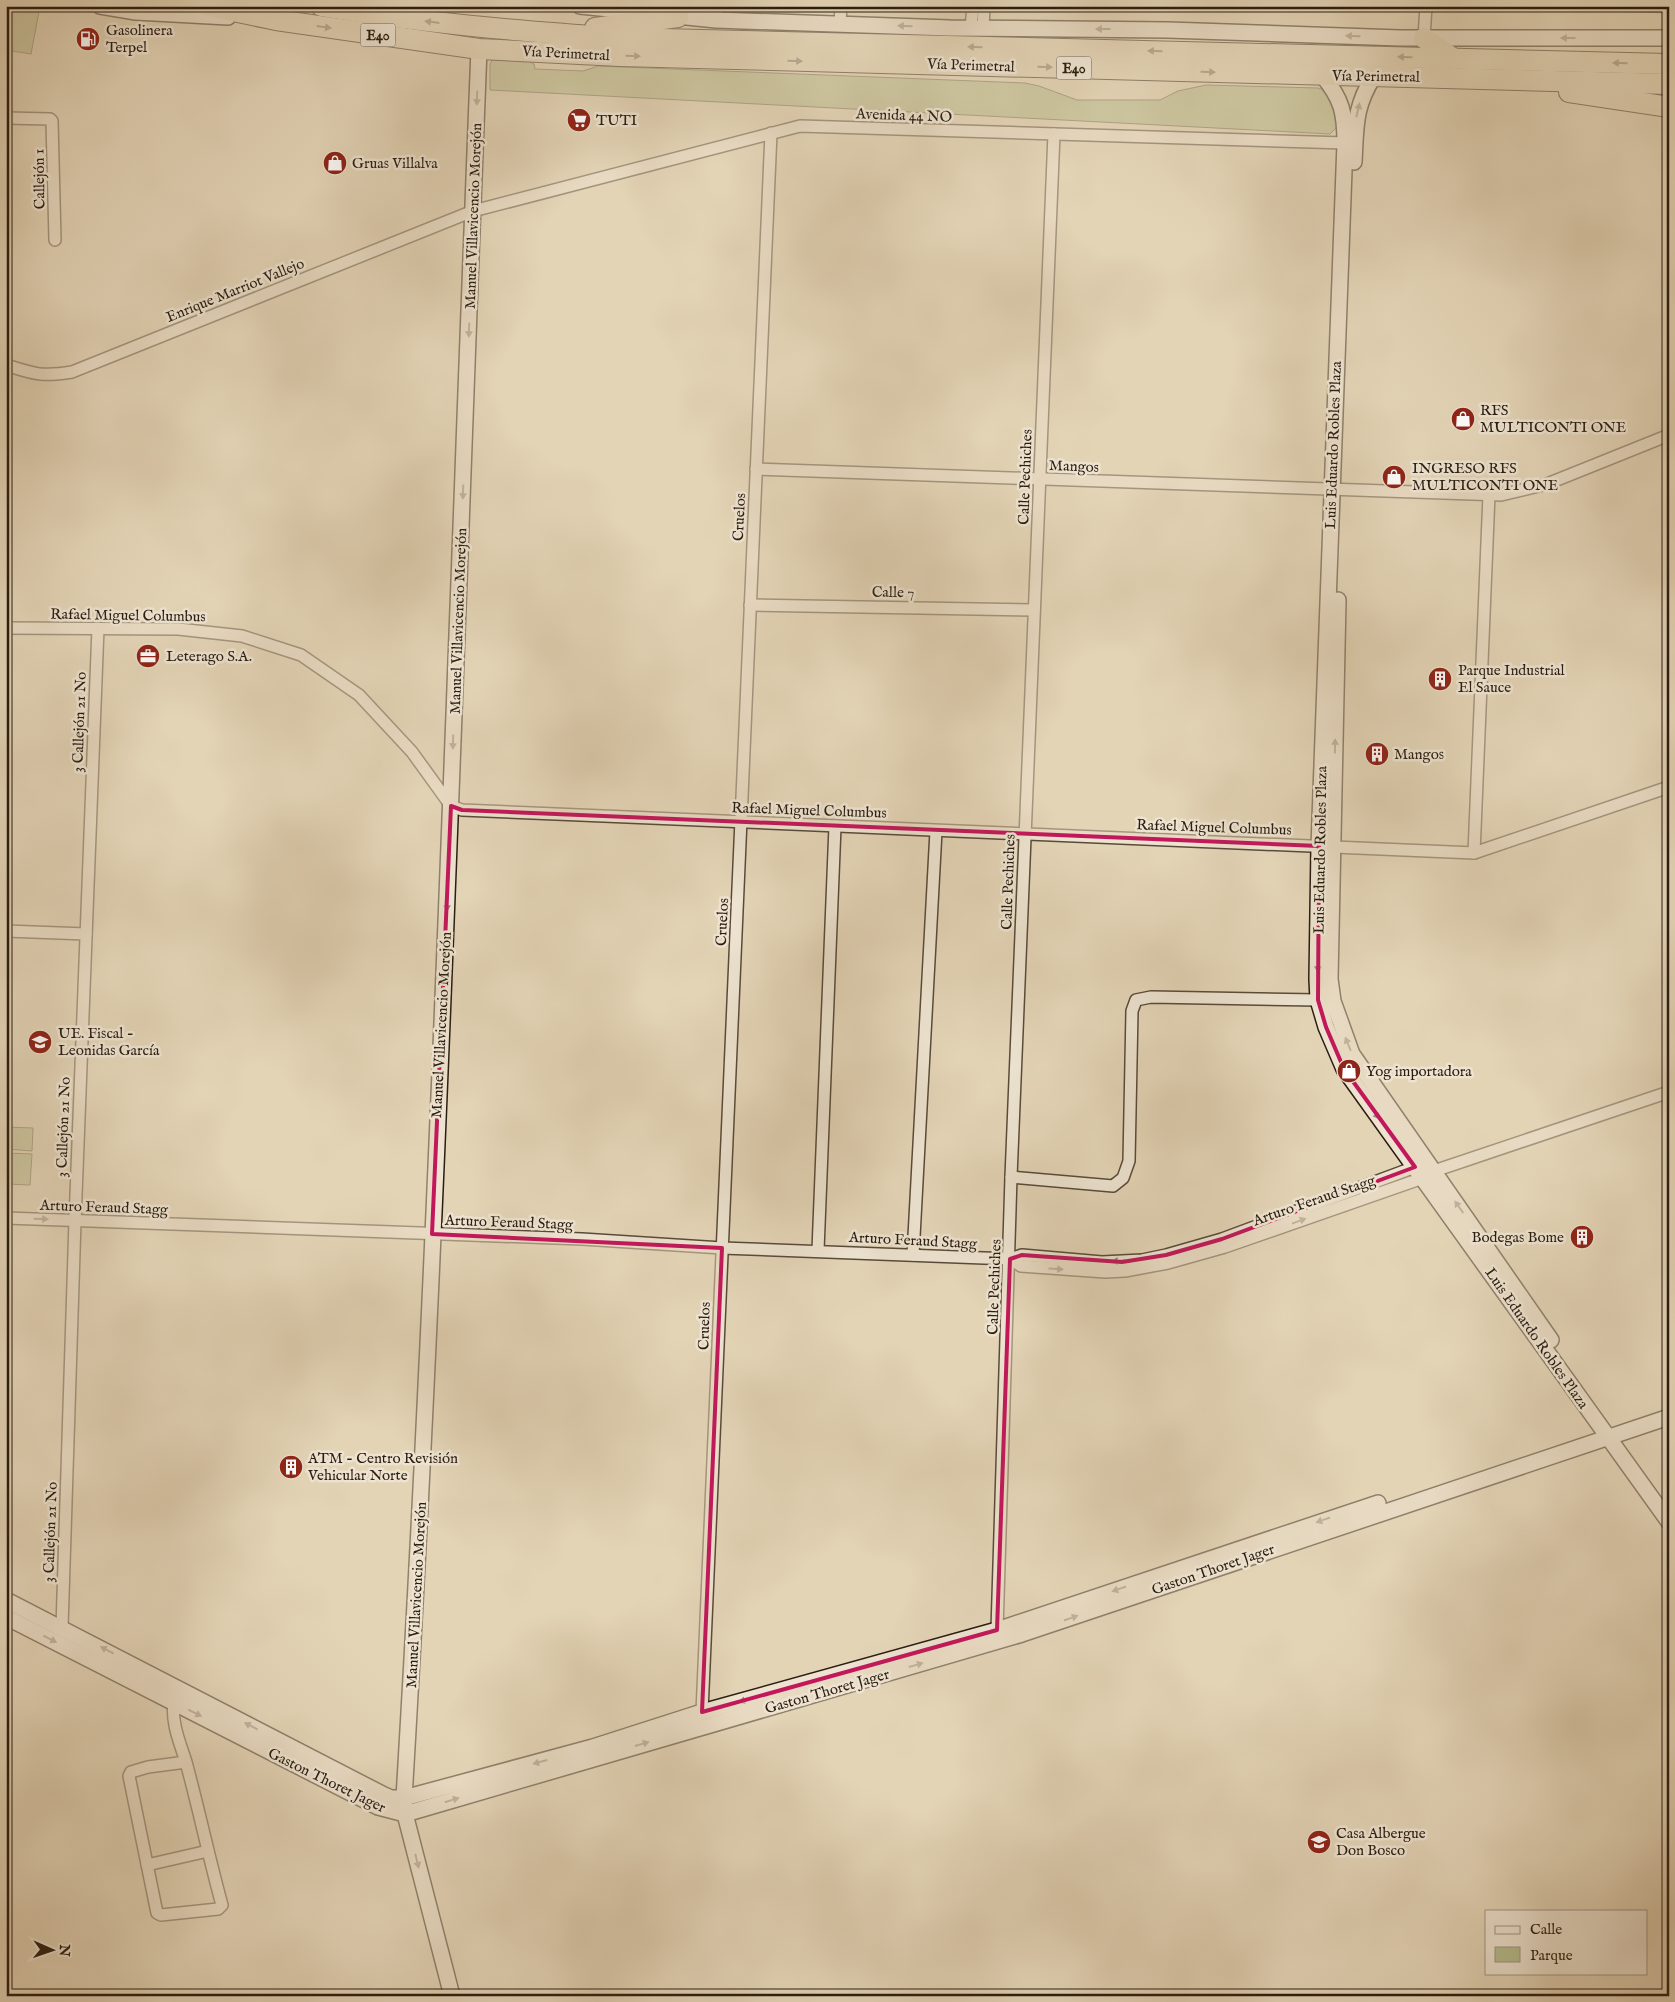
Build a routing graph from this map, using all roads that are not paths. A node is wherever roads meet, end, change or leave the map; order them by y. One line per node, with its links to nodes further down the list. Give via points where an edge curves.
1 (100, 6): 11 (street, Vía Perimetral, via 136,12)
2 (209, 6): 11 (highway, Vía Perimetral / E40)
3 (321, 6): 14 (highway, Vía Perimetral / E40, one-way to 3, via 480,28)
4 (842, 6): 12 (street)
5 (972, 6): 13 (street)
6 (984, 6): 13 (street)
7 (1426, 6): 15 (street)
8 (588, 7): 10 (street)
9 (716, 13): 10 (street); 12 (street)
10 (678, 16): 14 (highway)
11 (276, 20): 17 (highway, Vía Perimetral / E40, one-way to 17)
12 (840, 24): 13 (street, one-way to 12)
13 (977, 28): 15 (street, one-way to 13)
14 (552, 33): 18 (highway, Vía Perimetral / E40, one-way to 14, via 620,38)
15 (1424, 38): 16 (street, one-way to 15); 18 (highway)
16 (1669, 38)
17 (479, 49): 20 (highway, Vía Perimetral / E40, one-way to 20, via 620,56); 29 (street, Manuel Villavicencio Morejón, one-way to 29)
18 (1454, 59): 19 (highway, Vía Perimetral / E40, one-way to 18)
19 (1669, 64)
20 (1322, 75): 21 (highway, Vía Perimetral / E40); 28 (street, Luis Eduardo Robles Plaza, via 1341,102)
21 (1374, 76): 22 (highway, Vía Perimetral / E40); 35 (street, Luis Eduardo Robles Plaza, one-way to 21, via 1356,120 1364,91)
22 (1488, 79): 23 (highway, Vía Perimetral / E40); 24 (highway)
23 (1669, 84)
24 (1669, 107)
25 (6, 118): 30 (street, Callejón 1, via 50,119 53,124)
26 (771, 133): 27 (street, Avenida 44 NO, via 800,126); 29 (street, Avenida 44 NO); 33 (street, Cruelos)
27 (1054, 134): 28 (street, Avenida 44 NO); 34 (street, Calle Pechiches)
28 (1345, 143): 35 (street, Luis Eduardo Robles Plaza)
29 (473, 211): 31 (street, Enrique Marriot Vallejo, via 72,372 49,376); 42 (street, Manuel Villavicencio Morejón, one-way to 42)
30 (55, 240)
31 (6, 365)
32 (1669, 435): 36 (street, Mangos, via 1547,484)
33 (756, 469): 34 (street, Mangos); 37 (street, Cruelos)
34 (1039, 480): 35 (street, Mangos); 38 (street, Calle Pechiches)
35 (1335, 490): 36 (street, Mangos); 47 (street, Luis Eduardo Robles Plaza)
36 (1489, 495): 48 (street)
37 (750, 605): 38 (street, Calle 7); 43 (street, Cruelos)
38 (1034, 610): 46 (street, Calle Pechiches)
39 (6, 628): 40 (street, Rafael Miguel Columbus)
40 (98, 628): 42 (street, Rafael Miguel Columbus, via 178,628 242,636 301,655 359,695 412,752); 50 (street, 3 Callejón 21 No)
41 (1669, 787): 48 (street, Rafael Miguel Columbus)
42 (451, 806): 43 (street, Rafael Miguel Columbus, via 462,810); 57 (street, Manuel Villavicencio Morejón, one-way to 57)
43 (741, 822): 44 (street, Rafael Miguel Columbus); 58 (street, Cruelos)
44 (835, 826): 45 (street, Rafael Miguel Columbus); 59 (street)
45 (936, 830): 46 (street, Rafael Miguel Columbus); 60 (street)
46 (1025, 834): 47 (street, Rafael Miguel Columbus); 54 (street, Calle Pechiches)
47 (1326, 847): 48 (street, Rafael Miguel Columbus); 51 (street, Luis Eduardo Robles Plaza, one-way to 51); 53 (street, Luis Eduardo Robles Plaza, one-way to 47, via 1352,1054 1333,1001)
48 (1474, 853)
49 (6, 931): 50 (street)
50 (86, 934): 56 (street, 3 Callejón 21 No)
51 (1318, 1000): 53 (street, Luis Eduardo Robles Plaza, one-way to 53, via 1344,1069); 54 (street, via 1151,997 1136,1000 1132,1011 1129,1161 1123,1178 1113,1186)
52 (1669, 1092): 53 (street, Arturo Feraud Stagg)
53 (1424, 1172): 61 (street, Arturo Feraud Stagg, via 1166,1255 1112,1262 1022,1255); 64 (street, Luis Eduardo Robles Plaza)
54 (1011, 1177): 61 (street, Calle Pechiches)
55 (6, 1218): 56 (street, Arturo Feraud Stagg, one-way to 56)
56 (75, 1220): 57 (street, Arturo Feraud Stagg); 69 (street, 3 Callejón 21 No)
57 (432, 1234): 58 (street, Arturo Feraud Stagg); 74 (street, Manuel Villavicencio Morejón, via 421,1514)
58 (722, 1248): 59 (street, Arturo Feraud Stagg); 72 (street, Cruelos)
59 (818, 1250): 60 (street, Arturo Feraud Stagg)
60 (913, 1255): 61 (street, Arturo Feraud Stagg)
61 (1010, 1259): 70 (street, Calle Pechiches)
62 (1669, 1407): 64 (street, Gaston Thoret Jager)
63 (1669, 1417): 64 (street, Gaston Thoret Jager)
64 (1610, 1432): 65 (street, Luis Eduardo Robles Plaza); 66 (street, Luis Eduardo Robles Plaza); 70 (street, Gaston Thoret Jager, one-way to 70, via 1345,1513); 75 (street, Gaston Thoret Jager, one-way to 64, via 992,1644)
65 (1669, 1504)
66 (1669, 1522)
67 (6, 1600): 69 (street, Gaston Thoret Jager)
68 (6, 1617): 71 (street, Gaston Thoret Jager, one-way to 71)
69 (62, 1627): 74 (street, Gaston Thoret Jager, one-way to 69, via 384,1795)
70 (997, 1630): 72 (street, Gaston Thoret Jager, one-way to 72)
71 (174, 1702): 73 (street, via 172,1714); 75 (street, Gaston Thoret Jager, one-way to 75, via 378,1807)
72 (702, 1712): 74 (street, Gaston Thoret Jager, one-way to 74, via 593,1747)
73 (186, 1762): 76 (street); 77 (street, via 148,1766 131,1772)
74 (404, 1798): 75 (street, Manuel Villavicencio Morejón)
75 (406, 1814): 78 (street, Manuel Villavicencio Morejón, one-way to 78)
76 (208, 1852): 77 (street); 77 (street, via 222,1905 218,1909 161,1916 157,1913)
77 (147, 1864)
78 (452, 1996)

